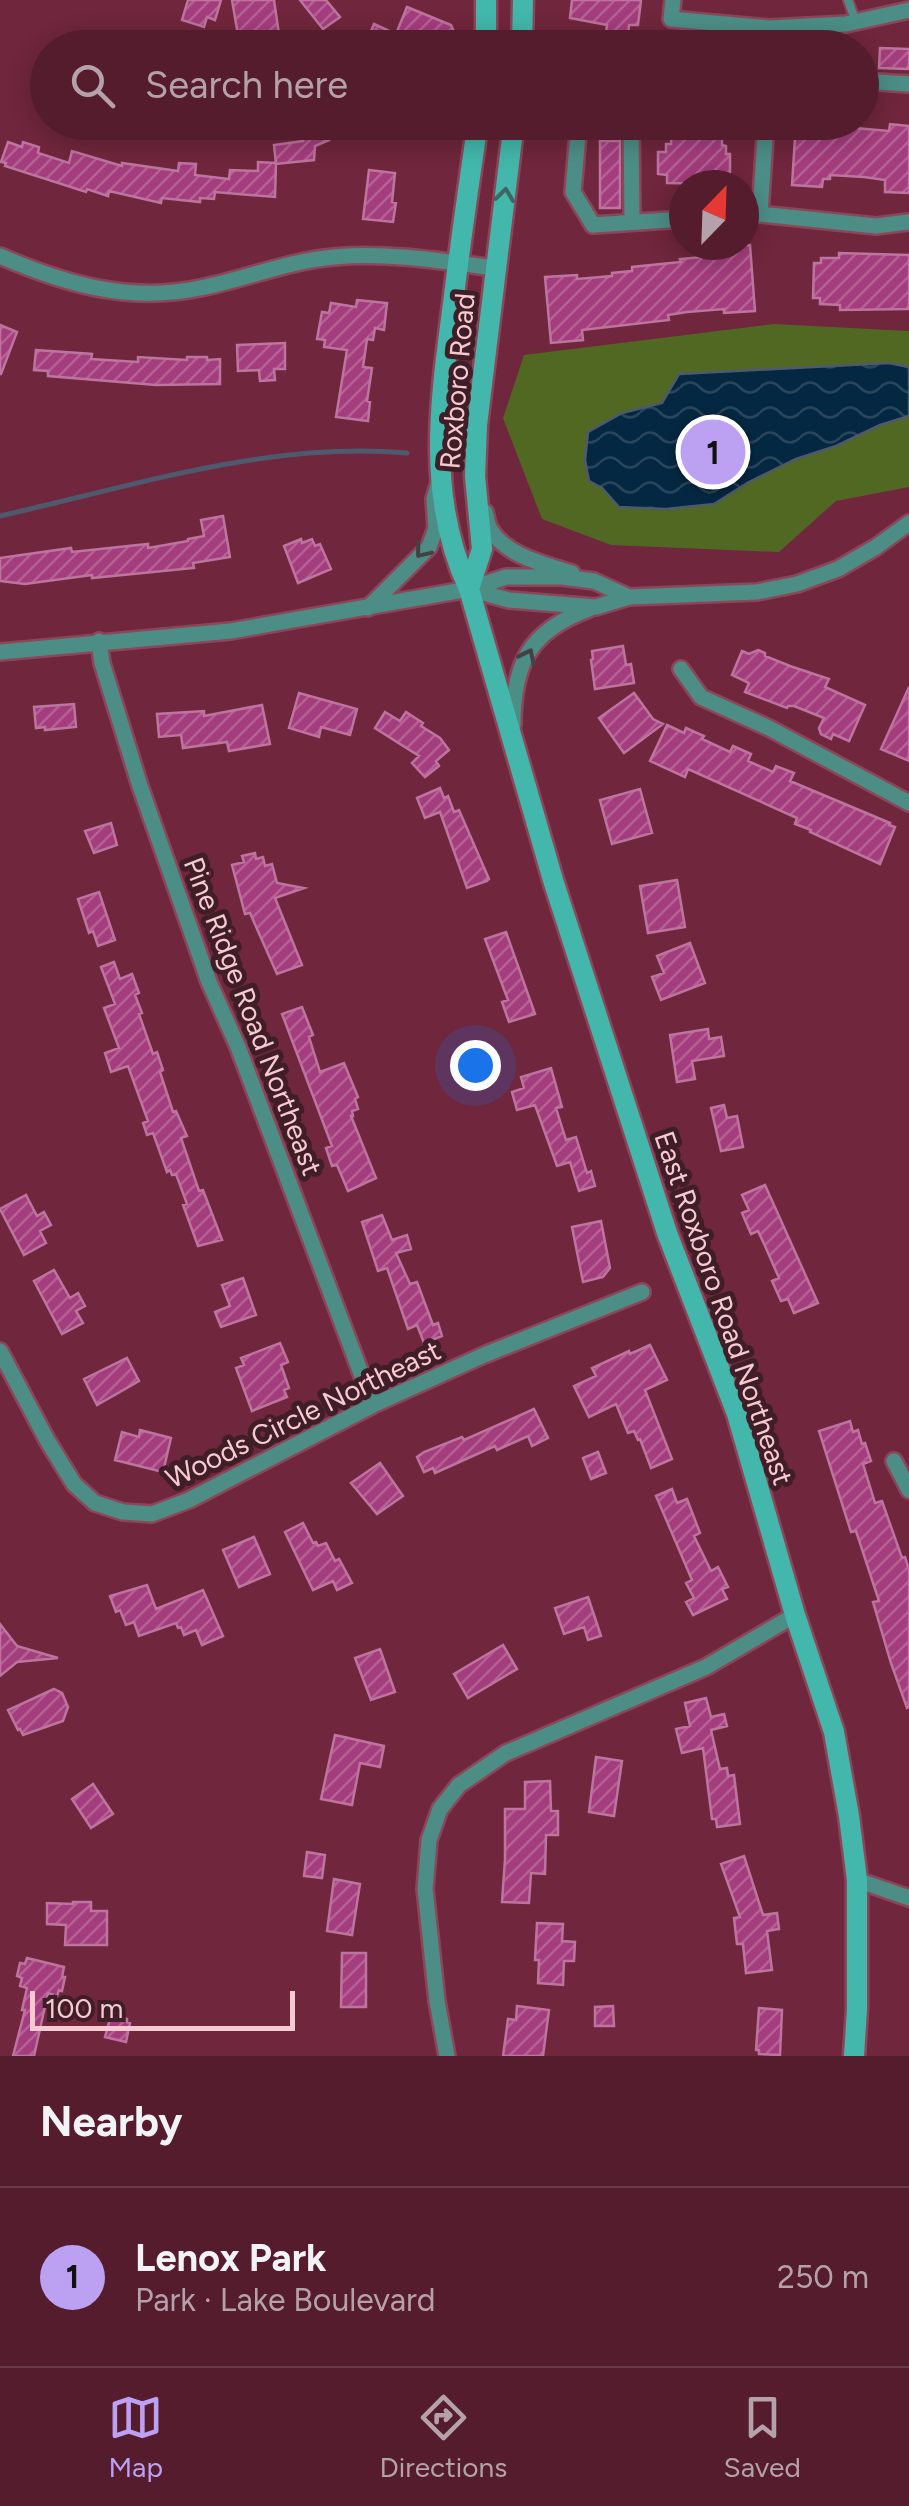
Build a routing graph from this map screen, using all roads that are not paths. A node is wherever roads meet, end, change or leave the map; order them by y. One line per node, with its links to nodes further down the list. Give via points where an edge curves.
1 (486, 0): 8 (main road)
2 (523, 0): 9 (main road)
3 (673, 0): 7 (street, via 671,19)
4 (848, 0): 6 (lane)
5 (904, 7): 6 (street)
6 (856, 22): 7 (street)
7 (769, 28)
8 (486, 30)
9 (522, 30)
10 (879, 82): 11 (street)
11 (909, 84)
12 (475, 140): 23 (main road, Roxboro Road)
13 (512, 140): 24 (main road, Roxboro Road, one-way to 13)
14 (577, 140): 20 (street, via 573,192 593,225)
15 (631, 140): 20 (street)
16 (763, 140): 17 (street)
17 (759, 170)
18 (759, 216): 21 (street, via 876,226)
19 (669, 220): 20 (street)
20 (632, 222)
21 (909, 222)
22 (0, 256): 23 (street, via 70,283 152,294 334,257)
23 (458, 263): 24 (street); 26 (main road, Roxboro Road)
24 (494, 268): 25 (main road, Roxboro Road)
25 (475, 476): 28 (street, via 490,529 510,549); 29 (main road, Roxboro Road, via 482,549)
26 (440, 477): 29 (main road, Roxboro Road, via 448,534); 32 (street, one-way to 32, via 429,548)
27 (907, 530): 30 (street, via 797,584)
28 (594, 581): 29 (street, via 506,578); 30 (street)
29 (469, 589): 31 (street, via 509,600); 32 (street); 36 (main road, East Roxboro Road Northeast)
30 (629, 597): 31 (street)
31 (596, 606): 36 (street, one-way to 31, via 518,676 537,638)
32 (368, 608): 33 (street, via 231,631)
33 (99, 642): 34 (street); 40 (street, Pine Ridge Road Northeast, via 140,786 203,964)
34 (0, 652)
35 (681, 669): 37 (street, via 700,696)
36 (513, 740): 43 (main road, East Roxboro Road Northeast, via 667,1233 736,1414)
37 (909, 803)
38 (642, 1292): 40 (street, Woods Circle Northeast)
39 (0, 1351): 40 (street, Woods Circle Northeast, via 74,1484 95,1503 123,1512 152,1514 189,1500)
40 (373, 1405)
41 (894, 1460): 42 (street)
42 (909, 1490)
43 (795, 1615): 44 (main road, East Roxboro Road Northeast, via 834,1732); 46 (street, via 706,1667 506,1752 459,1785 440,1809 429,1840 425,1890)
44 (857, 1880): 45 (street); 47 (main road, East Roxboro Road Northeast)
45 (909, 1898)
46 (447, 2056)
47 (854, 2056)

